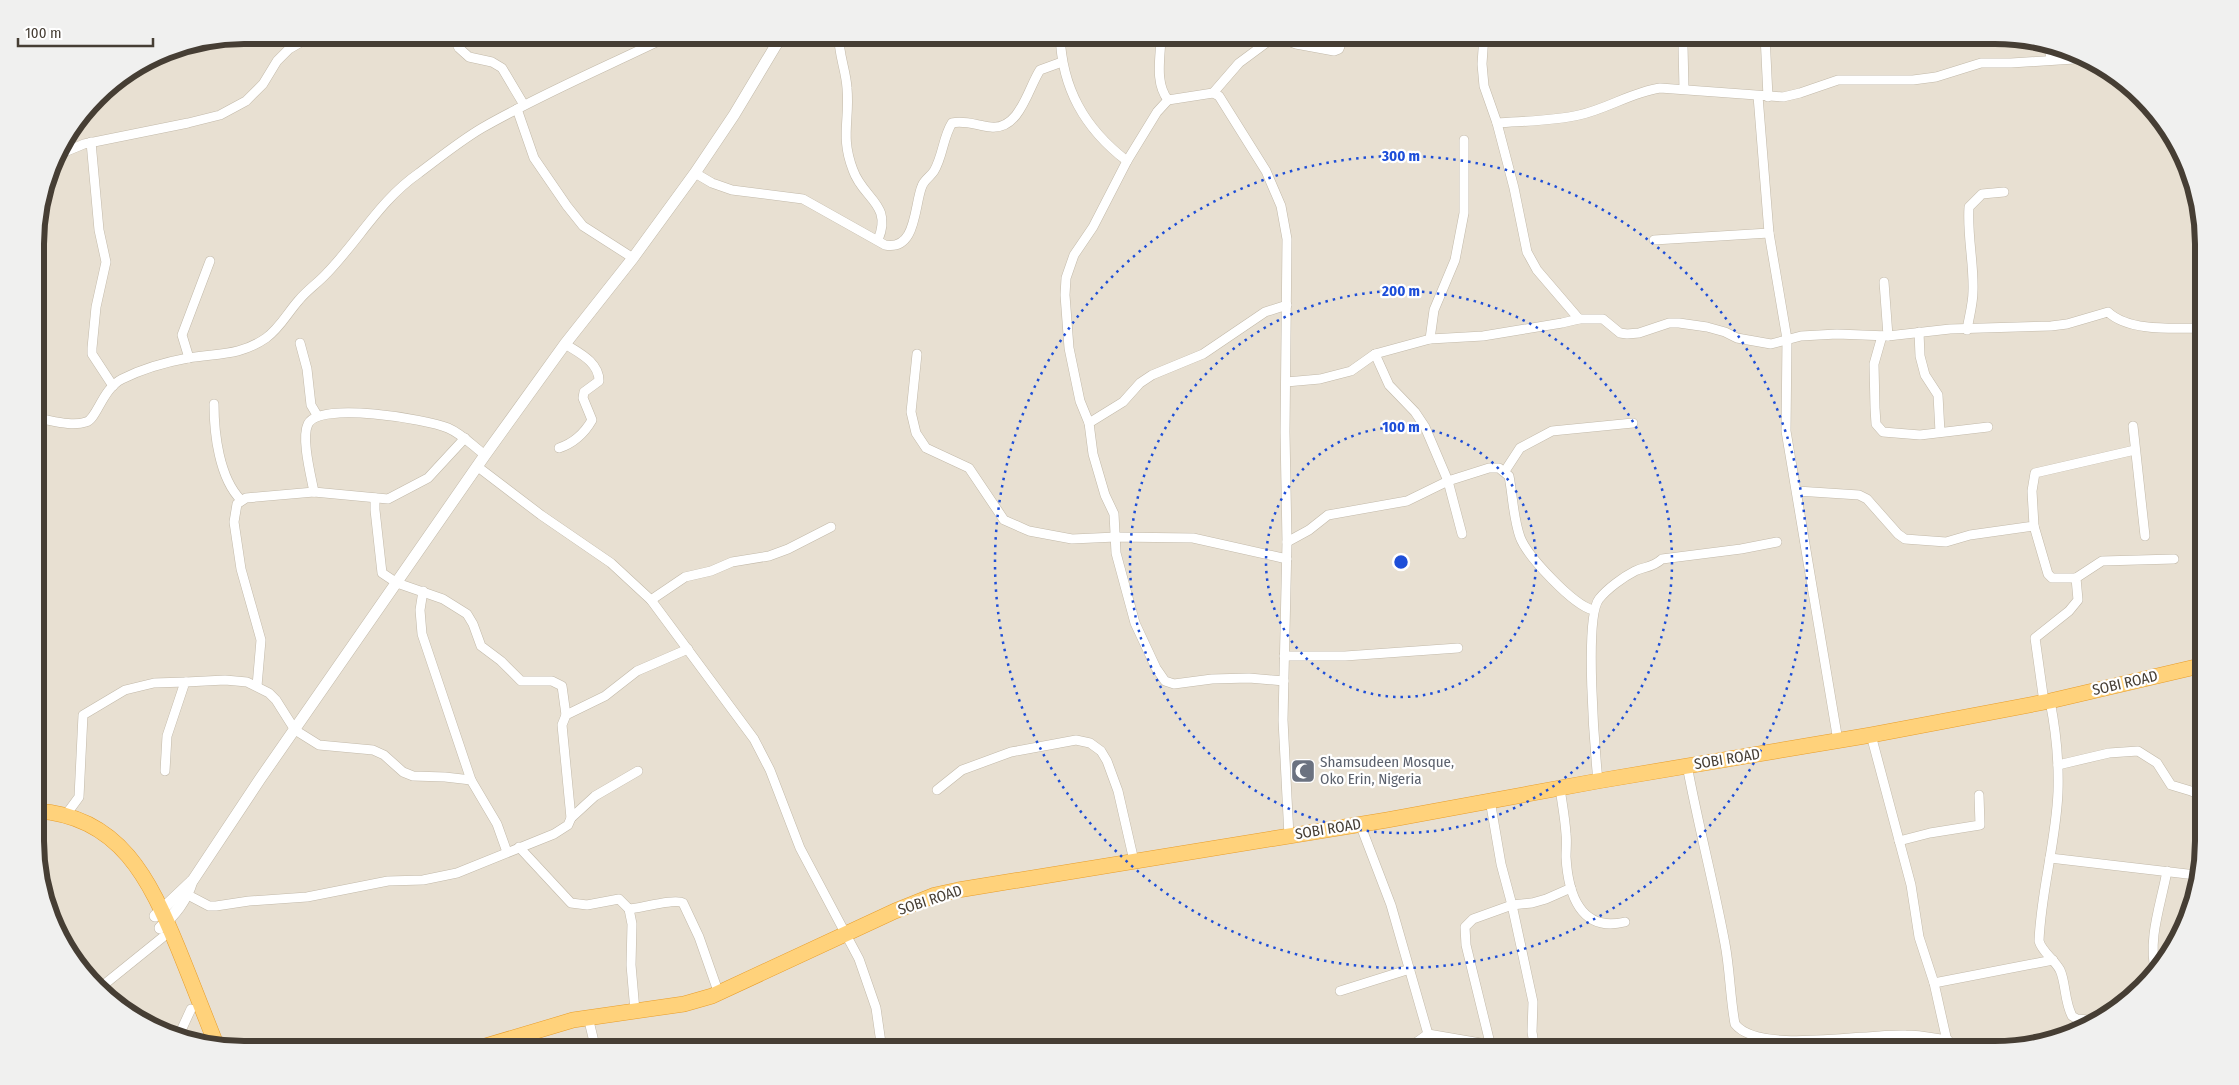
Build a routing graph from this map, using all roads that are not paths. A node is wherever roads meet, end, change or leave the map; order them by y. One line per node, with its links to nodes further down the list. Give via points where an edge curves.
1 (298, 44): 26 (street, via 289,49 263,84 246,100 220,115)
2 (457, 44): 23 (street, via 469,57 492,62 502,68)
3 (652, 44): 23 (street)
4 (777, 44): 29 (street)
5 (840, 44): 32 (street, via 847,85 845,142 854,174 882,214 883,228)
6 (1061, 44): 17 (street)
7 (1161, 44): 22 (street, via 1159,80)
8 (1265, 44): 19 (street, via 1239,63)
9 (1296, 44): 10 (street, via 1334,51)
10 (1341, 44)
11 (1483, 44): 24 (street, via 1484,86)
12 (1682, 44): 18 (street)
13 (1765, 44): 21 (street)
14 (2050, 52): 16 (street)
15 (2072, 59): 16 (street)
16 (2051, 60): 21 (street, via 1981,63 1936,77 1913,80 1838,80 1800,93)
17 (1062, 62): 28 (street, via 1079,110); 32 (street, via 1040,70 1022,106 1008,122 993,127 952,123 935,170 921,187 912,227 897,245 885,245)
18 (1684, 89): 20 (street); 24 (street, via 1649,90 1578,116)
19 (1213, 93): 22 (street); 37 (street, via 1228,109 1266,171 1281,206 1287,239)
20 (1758, 96): 21 (street); 31 (street)
21 (1768, 97)
22 (1168, 100): 28 (street)
23 (520, 107): 34 (street, via 534,158 567,206 583,226); 49 (street, via 480,129 404,183 369,220 328,273 303,294 267,337 238,352)
24 (1497, 123): 38 (street, via 1527,252 1537,270)
25 (1464, 140): 43 (street, via 1464,213 1456,260 1434,310)
26 (91, 142): 27 (street); 51 (street, via 99,230 106,262 96,307 92,354)
27 (66, 152)
28 (1126, 161): 55 (street, via 1093,228 1074,255 1066,278 1070,348 1080,401)
29 (695, 173): 32 (street, via 732,190 803,199); 34 (street)
30 (2004, 192): 40 (street, via 1982,194 1970,207 1968,229 1973,293)
31 (1769, 233): 33 (street); 44 (street)
32 (878, 240)
33 (1654, 240)
34 (633, 258): 46 (street)
35 (210, 261): 49 (street, via 182,335)
36 (1884, 282): 42 (street)
37 (1287, 305): 50 (street); 55 (street, via 1265,312 1203,354 1152,375 1123,402)
38 (1579, 319): 43 (street, via 1483,336); 44 (street, via 1602,319 1620,333 1627,334 1679,323 1707,327 1754,342 1771,344)
39 (2195, 328): 40 (street, via 2158,328 2120,321 2108,312 2067,324)
40 (1967, 330): 41 (street)
41 (1919, 332): 42 (street); 59 (street, via 1924,375 1938,395)
42 (1885, 336): 44 (street, via 1837,334); 59 (street, via 1874,364 1876,424 1883,432 1897,435)
43 (1430, 339): 48 (street)
44 (1787, 339): 67 (street, via 1786,431)
45 (300, 343): 53 (street, via 311,405)
46 (565, 344): 61 (street, via 589,360 597,370 599,380 584,392 583,398 592,420 572,444); 63 (street)
47 (917, 354): 75 (street, via 911,412 916,433 926,448 969,468 1004,520 1029,531 1072,539)
48 (1375, 354): 50 (street, via 1351,371 1320,379); 66 (street, via 1389,385 1415,412 1424,427)
49 (189, 358): 51 (street, via 151,368)
50 (1286, 382): 76 (street)
51 (113, 386): 54 (street, via 99,403 94,418 87,422 77,424)
52 (214, 404): 70 (street, via 217,446 233,493)
53 (317, 415): 60 (street, via 360,413 401,417 448,428); 68 (street, via 306,428)
54 (44, 419)
55 (1090, 423): 75 (street, via 1093,454 1114,514)
56 (1633, 423): 65 (street, via 1552,431 1520,448)
57 (2133, 426): 62 (street)
58 (1988, 427): 59 (street)
59 (1940, 432)
60 (465, 438): 63 (street); 69 (street, via 428,478 388,499)
61 (559, 448)
62 (2135, 450): 71 (street, via 2035,473 2032,491); 74 (street)
63 (485, 455): 64 (street)
64 (478, 467): 81 (street); 83 (street, via 611,563)
65 (1505, 471): 66 (street, via 1489,468); 84 (street, via 1509,476 1521,539 1556,583 1586,608)
66 (1448, 481): 73 (street); 76 (street, via 1407,501 1328,515)
67 (1797, 491): 71 (street, via 1859,495 1873,504 1905,539 1946,542 1970,535); 96 (street)
68 (314, 492): 69 (street); 70 (street)
69 (375, 498): 81 (street, via 382,571)
70 (241, 500): 91 (street, via 237,504 234,522 241,569 261,640)
71 (2034, 526): 80 (street, via 2048,574 2052,578)
72 (831, 527): 83 (street, via 788,550 732,562 685,577)
73 (1462, 534)
74 (2146, 536)
75 (1116, 537): 79 (street, via 1192,538); 89 (street, via 1116,552 1135,623 1165,682 1249,678)
76 (1287, 542): 79 (street)
77 (1777, 542): 84 (street, via 1662,559 1654,566 1634,571 1619,582 1599,599)
78 (2174, 558): 80 (street, via 2102,561)
79 (1287, 559): 87 (street)
80 (2076, 578): 92 (street, via 2078,600 2035,638)
81 (397, 582): 82 (street); 94 (street)
82 (423, 591): 93 (street, via 443,598 467,614 481,646 518,679 552,681 562,686); 101 (street, via 420,610 422,634)
83 (651, 600): 86 (street)
84 (1593, 610): 102 (street, via 1592,714)
85 (1458, 648): 87 (street, via 1345,656)
86 (688, 649): 93 (street, via 637,671 605,696); 128 (street, via 754,739 770,770 800,848)
87 (1284, 656): 89 (street)
88 (2195, 666): 92 (highway, SOBI ROAD)
89 (1284, 681): 113 (street)
90 (186, 682): 91 (street, via 225,680); 99 (street, via 167,736); 109 (street, via 154,683 125,690 83,715 79,797)
91 (257, 686): 94 (street, via 276,700)
92 (2047, 701): 95 (highway, SOBI ROAD); 97 (street, via 2056,735)
93 (566, 715): 110 (street, via 562,725)
94 (295, 730): 101 (street, via 319,745 361,748 384,754 403,772 413,776); 121 (street)
95 (1871, 736): 96 (highway, SOBI ROAD); 114 (street)
96 (1838, 741): 98 (highway, SOBI ROAD)
97 (2058, 764): 105 (street, via 2138,751 2157,763 2170,785); 117 (street)
98 (1688, 765): 102 (highway, SOBI ROAD); 151 (street, via 1726,947 1734,1024 1740,1031)
99 (166, 771)
100 (638, 771): 110 (street, via 595,796)
101 (471, 780): 116 (street, via 497,824)
102 (1598, 781): 103 (highway, SOBI ROAD)
103 (1560, 788): 107 (highway, SOBI ROAD); 122 (street)
104 (937, 790): 118 (street, via 962,770 1011,752 1076,740 1090,743 1107,761 1118,791)
105 (2195, 792)
106 (1979, 795): 114 (street, via 1980,825)
107 (1490, 800): 112 (highway, SOBI ROAD); 124 (street)
108 (44, 812): 109 (highway)
109 (65, 816): 126 (highway, via 99,830 128,853 140,868)
110 (572, 818): 115 (street, via 568,825 554,834)
111 (44, 820): 126 (highway, via 79,830 108,847 133,874)
112 (1360, 824): 113 (highway, SOBI ROAD); 131 (street, via 1391,905)
113 (1289, 836): 118 (highway, SOBI ROAD)
114 (1899, 841): 132 (street, via 1911,885 1919,936)
115 (519, 847): 116 (street); 125 (street, via 571,902 587,905 619,899)
116 (507, 852): 123 (street, via 440,877 367,884 307,897 209,906)
117 (2050, 858): 119 (street); 129 (street, via 2040,941)
118 (1134, 861): 128 (highway, SOBI ROAD, via 935,895)
119 (2167, 871): 120 (street); 130 (street, via 2152,945)
120 (2192, 875)
121 (193, 880): 123 (street); 126 (street)
122 (1571, 888): 124 (street, via 1532,903); 127 (street, via 1576,902 1588,918 1596,923)
123 (188, 895): 126 (street, via 178,910)
124 (1512, 905): 149 (street, via 1473,918 1465,927 1466,945); 150 (street, via 1533,1002)
125 (629, 909): 135 (street, via 676,900 683,902 699,937); 137 (street)
126 (161, 922): 133 (street); 136 (highway); 143 (highway)
127 (1624, 922)
128 (845, 934): 135 (highway, SOBI ROAD); 146 (street, via 870,988)
129 (2053, 960): 132 (street); 139 (street, via 2061,973 2072,1016)
130 (2153, 964)
131 (1410, 969): 134 (street); 141 (street)
132 (1934, 983): 154 (street)
133 (103, 984)
134 (1340, 991)
135 (718, 994): 137 (highway, SOBI ROAD, via 684,1004)
136 (192, 1009): 140 (street); 142 (highway)
137 (635, 1011): 138 (highway, SOBI ROAD)
138 (588, 1017): 144 (highway, SOBI ROAD); 145 (street)
139 (2086, 1020)
140 (181, 1031)
141 (1428, 1034): 147 (street); 148 (street)
142 (201, 1036)
143 (214, 1039)
144 (500, 1041)
145 (594, 1041)
146 (881, 1041)
147 (1418, 1041)
148 (1464, 1041)
149 (1490, 1041)
150 (1534, 1041)
151 (1773, 1041)
152 (1837, 1041): 153 (street, via 1905,1034)
153 (1932, 1041)
154 (1947, 1041)

